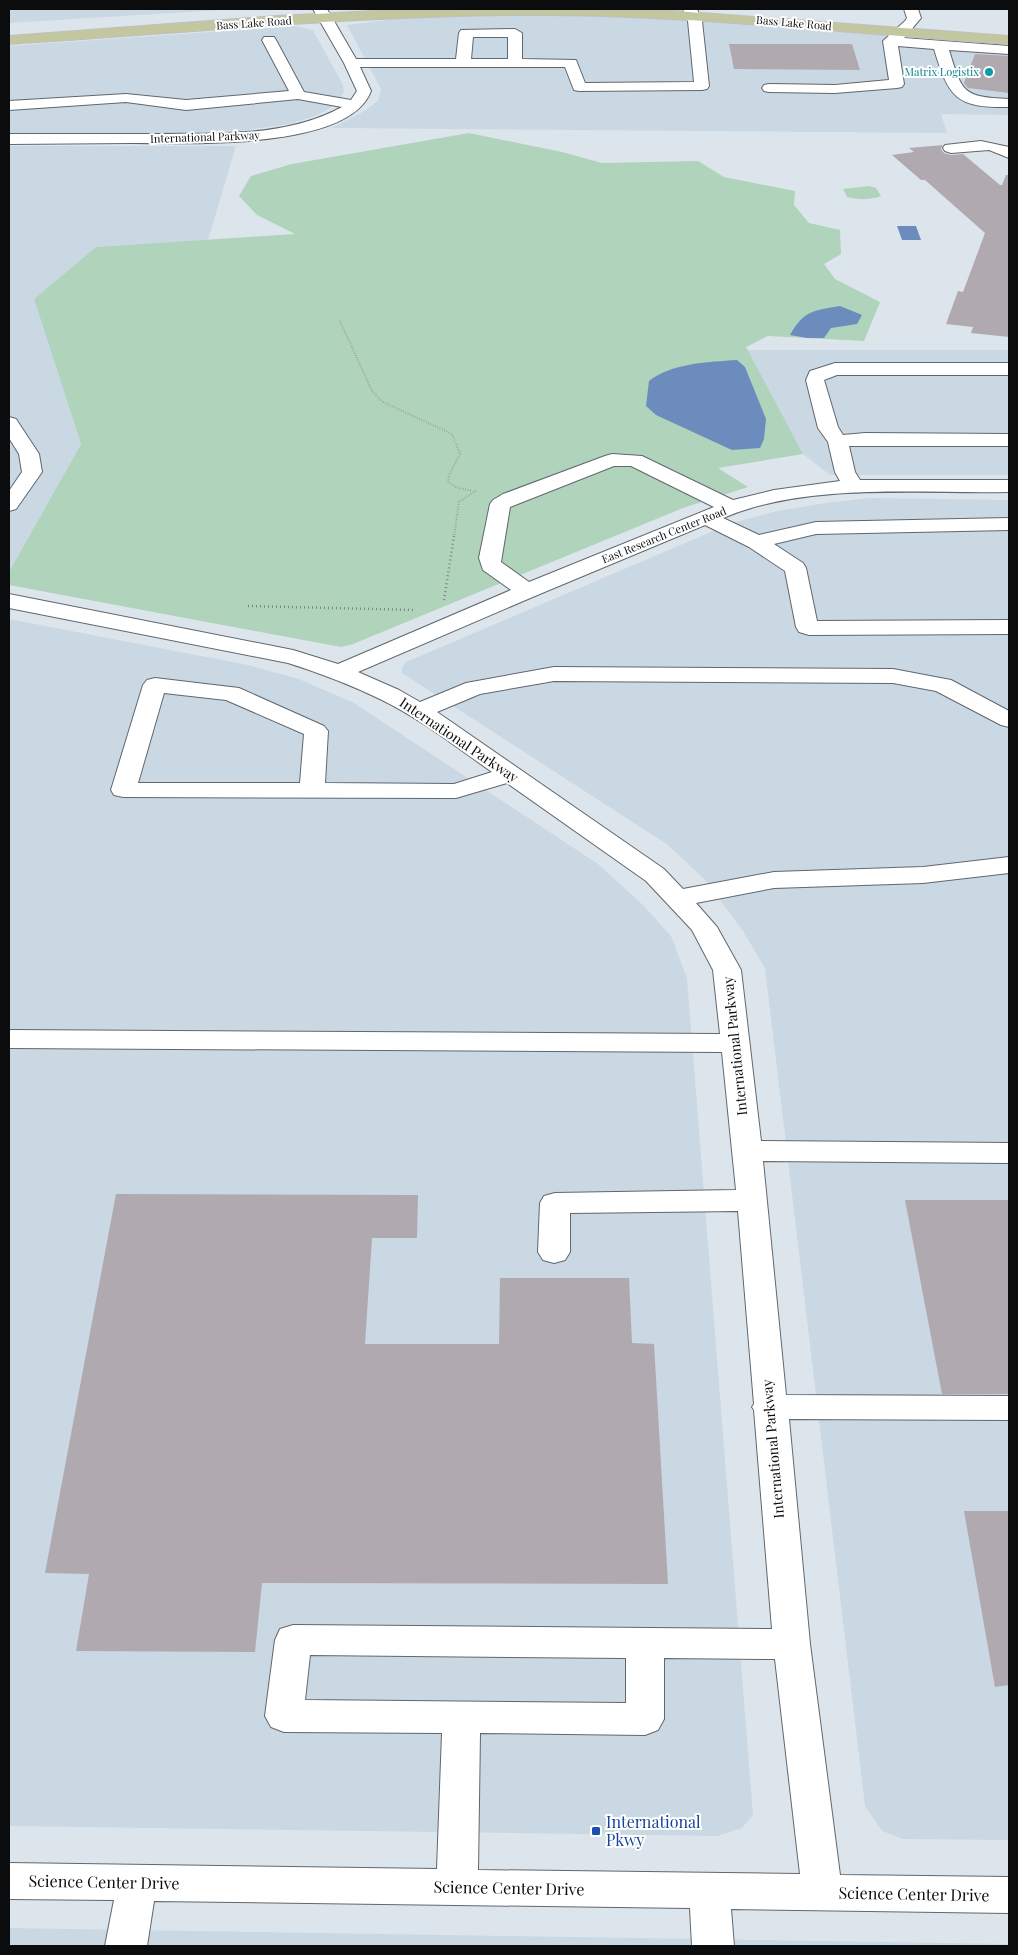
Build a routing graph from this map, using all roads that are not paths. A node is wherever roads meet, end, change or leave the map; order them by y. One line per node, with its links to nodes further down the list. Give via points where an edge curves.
1 (309, 9): 6 (main road, Bass Lake Road)
2 (745, 9): 5 (main road, Bass Lake Road)
3 (691, 12): 4 (main road, Bass Lake Road); 5 (main road, Bass Lake Road); 16 (street, via 696,21 702,86 579,87 571,64)
4 (323, 14): 8 (main road, Bass Lake Road); 14 (street)
5 (909, 21): 7 (main road, Bass Lake Road); 10 (main road, Bass Lake Road); 11 (street)
6 (9, 29)
7 (1009, 29)
8 (9, 40)
9 (269, 40): 18 (street)
10 (1009, 40)
11 (890, 41): 12 (street); 17 (street, via 897,84 835,89)
12 (940, 45): 13 (street); 19 (street, via 951,81 962,96 975,102)
13 (1009, 50)
14 (351, 63): 15 (street); 20 (street, via 364,91)
15 (463, 63): 16 (street); 16 (street, via 466,33 515,33)
16 (515, 63)
17 (768, 88)
18 (298, 95): 20 (street); 21 (street, via 186,105 126,98)
19 (1009, 103)
20 (354, 105): 22 (street, International Parkway, via 326,121 271,135 239,138)
21 (9, 106)
22 (9, 139)
23 (951, 148): 24 (street, via 984,145 1002,148)
24 (1009, 153)
25 (1009, 369): 28 (street, via 835,369 817,375 815,380 828,428)
26 (9, 424): 32 (street, via 29,454 32,472)
27 (1009, 440): 28 (street)
28 (838, 441): 30 (street, via 845,472)
29 (956, 485): 30 (street, East Research Center Road); 31 (street, East Research Center Road); 36 (street)
30 (853, 486): 33 (street, East Research Center Road, via 774,496)
31 (1009, 486)
32 (9, 505)
33 (731, 507): 34 (street, East Research Center Road); 38 (street, via 635,460 626,459 612,460 510,498 500,504 491,565)
34 (704, 517): 37 (street); 38 (street, East Research Center Road)
35 (1009, 524): 36 (street)
36 (965, 525): 37 (street, via 816,528)
37 (757, 542): 40 (street, via 795,568 809,628)
38 (527, 591): 41 (street, East Research Center Road)
39 (9, 601): 41 (street, International Parkway, via 236,645)
40 (1009, 627)
41 (339, 672): 42 (street, International Parkway)
42 (419, 711): 43 (street, via 474,688 554,674 894,676 943,685); 44 (street, International Parkway)
43 (1009, 720)
44 (510, 774): 45 (street, via 456,791); 47 (street, International Parkway, via 655,875)
45 (312, 790): 45 (street, via 302,790 122,790 155,685 231,693 316,731)
46 (1009, 865): 47 (street, via 923,875 774,880)
47 (678, 898): 49 (street, International Parkway, via 704,927 727,970)
48 (9, 1039): 49 (street)
49 (735, 1043): 50 (street, International Parkway)
50 (747, 1151): 51 (street); 52 (street, International Parkway)
51 (1009, 1153)
52 (752, 1200): 53 (street, via 555,1203); 54 (street, International Parkway)
53 (554, 1252)
54 (769, 1407): 55 (street); 57 (street, International Parkway)
55 (1009, 1408)
56 (645, 1644): 57 (street); 58 (street, via 645,1719); 58 (street, via 293,1640 284,1716)
57 (792, 1644): 63 (street, International Parkway)
58 (460, 1717): 61 (street)
59 (9, 1881): 60 (street, Science Center Drive)
60 (137, 1883): 61 (street, Science Center Drive); 65 (street)
61 (458, 1887): 62 (street, Science Center Drive)
62 (709, 1891): 63 (street, Science Center Drive); 66 (street)
63 (822, 1893): 64 (street, Science Center Drive)
64 (1009, 1895)
65 (126, 1946)
66 (713, 1946)

